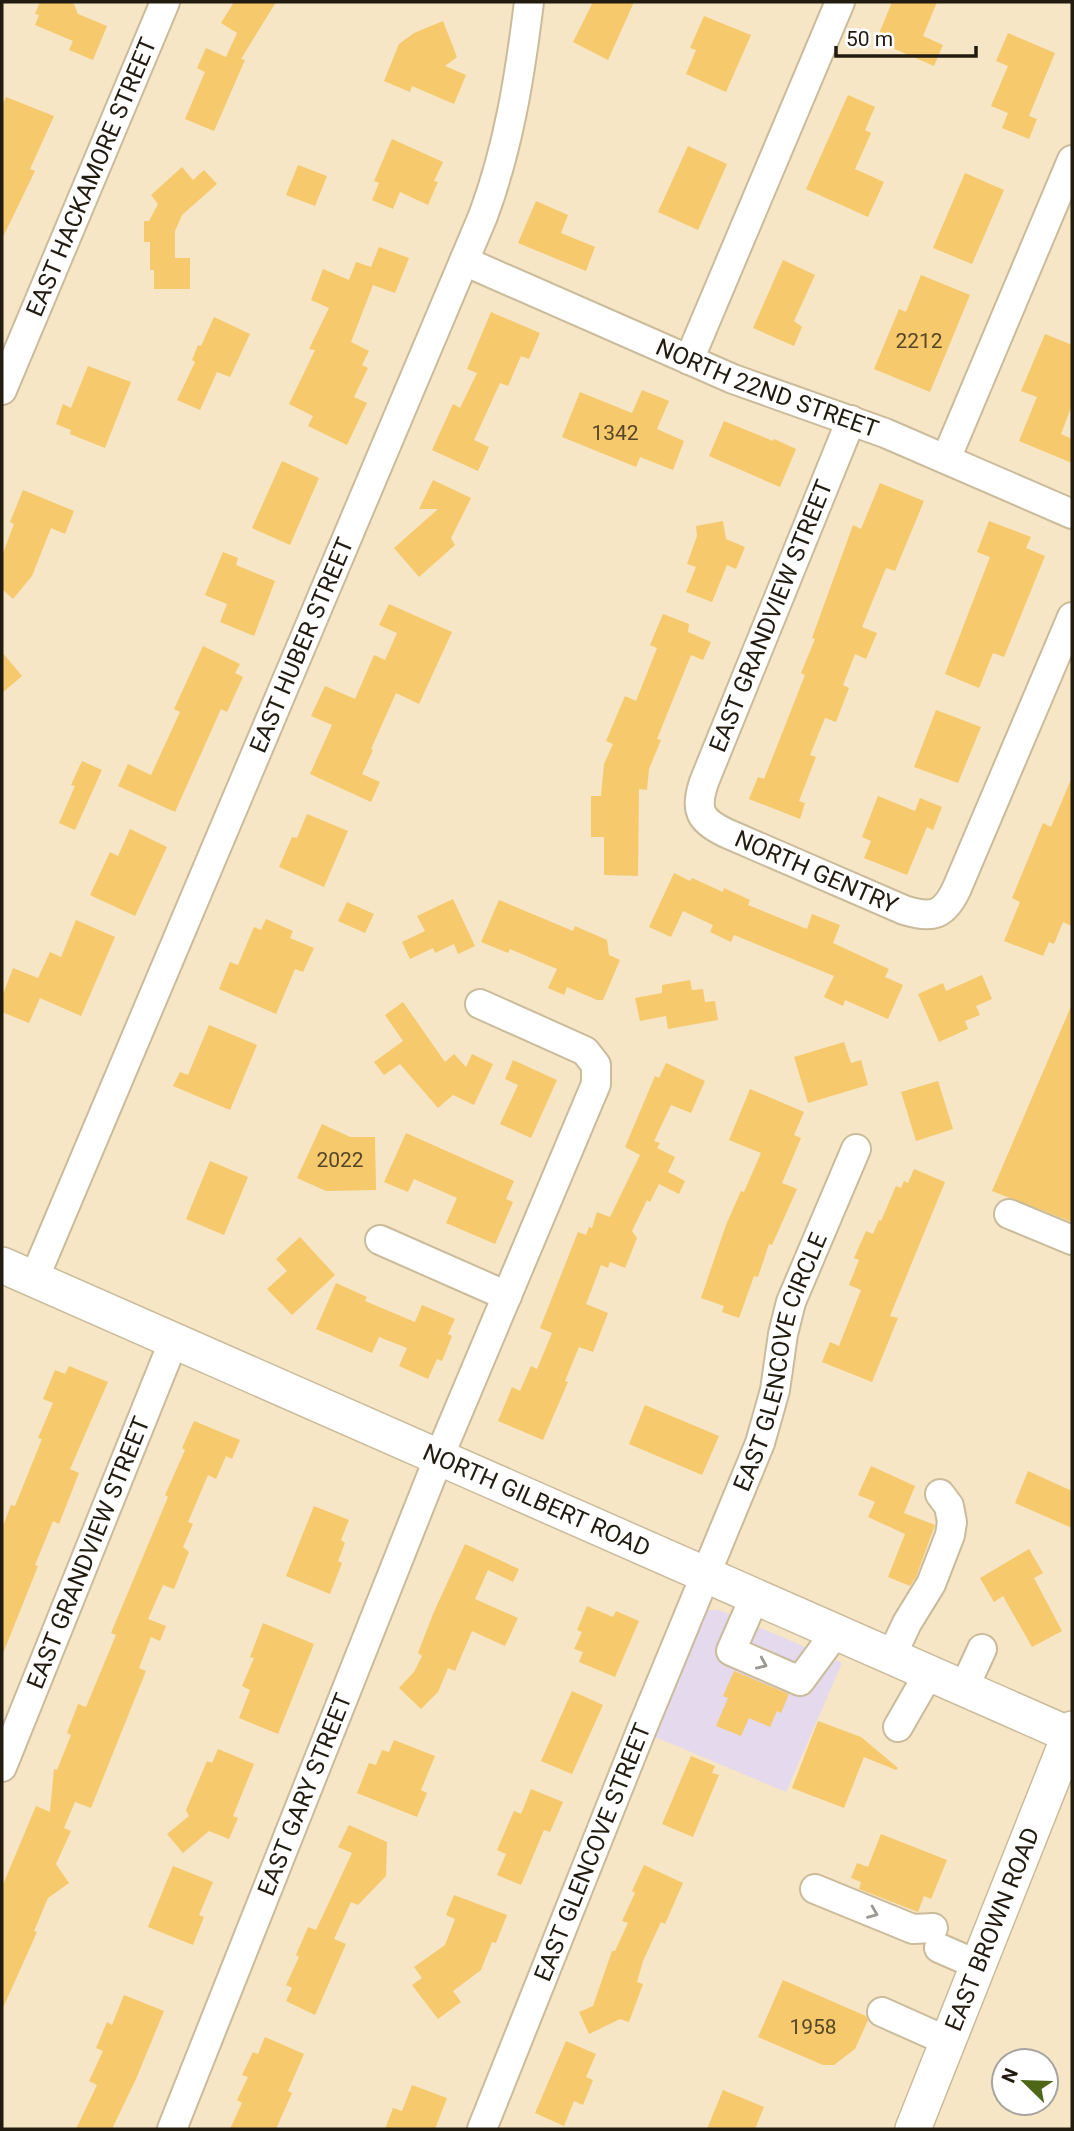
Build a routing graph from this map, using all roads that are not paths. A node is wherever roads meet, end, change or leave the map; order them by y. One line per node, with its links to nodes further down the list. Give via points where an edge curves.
1 (165, 2): 7 (street, EAST HACKAMORE STREET)
2 (529, 2): 5 (street, EAST HUBER STREET, via 502,159)
3 (840, 2): 6 (street)
4 (1072, 160): 9 (street)
5 (464, 261): 6 (street, NORTH 22ND STREET); 19 (street, EAST HUBER STREET)
6 (689, 360): 8 (street, NORTH 22ND STREET, via 757,389)
7 (2, 390)
8 (851, 420): 9 (street, NORTH 22ND STREET); 12 (street, EAST GRANDVIEW STREET, via 704,782)
9 (946, 458): 10 (street, NORTH 22ND STREET)
10 (1072, 514)
11 (1072, 617): 12 (street, NORTH GENTRY, via 953,899 937,914 904,910 726,833)
12 (700, 814)
13 (480, 1004): 20 (street, EAST GARY STREET, via 585,1051 596,1065 597,1075)
14 (856, 1149): 24 (street, EAST GLENCOVE CIRCLE, via 791,1302 766,1426)
15 (1009, 1214): 17 (street)
16 (380, 1240): 20 (street)
17 (1072, 1241)
18 (2, 1265): 19 (main road, NORTH GILBERT ROAD)
19 (34, 1279): 21 (main road, NORTH GILBERT ROAD)
20 (507, 1296): 22 (street, EAST GARY STREET)
21 (174, 1340): 22 (main road, NORTH GILBERT ROAD); 33 (street, EAST GRANDVIEW STREET)
22 (439, 1457): 24 (main road, NORTH GILBERT ROAD); 38 (street, EAST GARY STREET)
23 (940, 1494): 28 (street, via 949,1506 950,1535 931,1584)
24 (705, 1576): 25 (main road, NORTH GILBERT ROAD); 39 (street, EAST GLENCOVE STREET)
25 (755, 1596): 26 (main road, NORTH GILBERT ROAD); 26 (street, one-way to 26, via 731,1651 800,1681)
26 (836, 1632): 28 (main road, NORTH GILBERT ROAD)
27 (982, 1649): 30 (street)
28 (891, 1657): 29 (main road, NORTH GILBERT ROAD)
29 (929, 1673): 30 (main road, NORTH GILBERT ROAD); 31 (street)
30 (964, 1688): 32 (main road, NORTH GILBERT ROAD)
31 (898, 1727)
32 (1071, 1734): 35 (main road, EAST BROWN ROAD)
33 (2, 1767)
34 (815, 1889): 35 (street, one-way to 35, via 936,1938)
35 (978, 1965): 37 (main road, EAST BROWN ROAD)
36 (882, 2012): 37 (street)
37 (947, 2041): 40 (main road, EAST BROWN ROAD)
38 (172, 2129)
39 (482, 2129)
40 (913, 2129)

